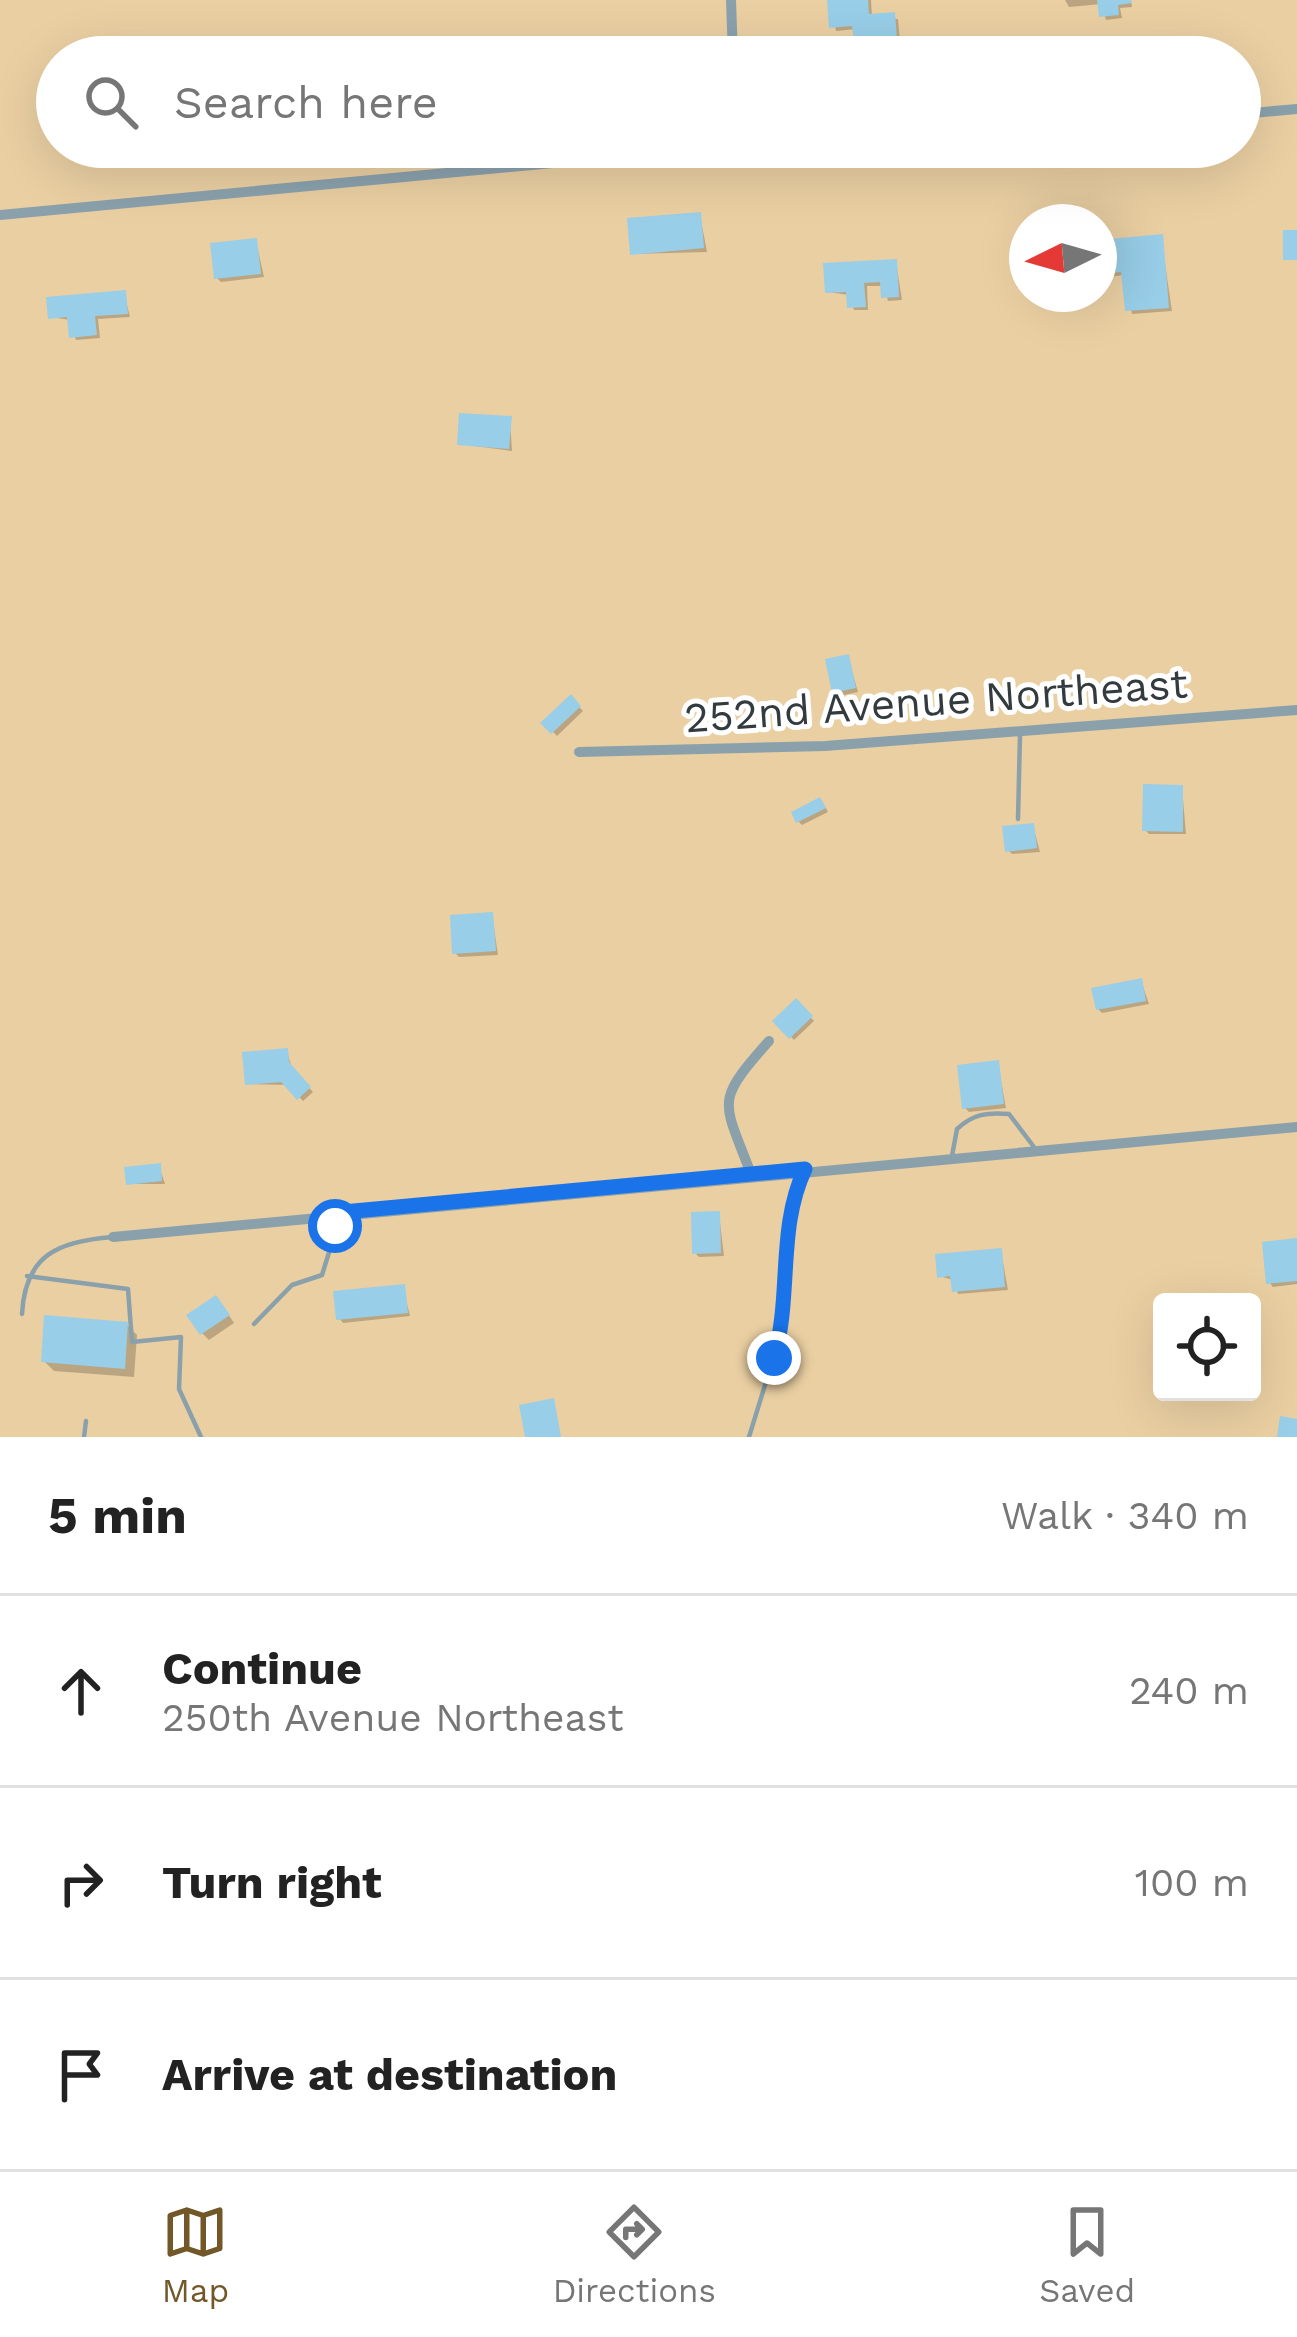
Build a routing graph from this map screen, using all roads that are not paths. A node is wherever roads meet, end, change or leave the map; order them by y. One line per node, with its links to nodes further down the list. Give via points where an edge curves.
1 (731, 0): 2 (street)
2 (732, 36)
3 (1297, 109): 4 (street)
4 (1261, 112)
5 (500, 168): 6 (street)
6 (0, 215)
7 (1297, 710): 8 (street, 252nd Avenue Northeast)
8 (1020, 729): 9 (street, 252nd Avenue Northeast, via 826,746); 10 (lane)
9 (579, 752)
10 (1018, 819)
11 (769, 1041): 16 (street, via 727,1098)
12 (1297, 1126): 13 (street)
13 (1035, 1149): 14 (street); 14 (lane, via 1009,1114 992,1113 957,1129)
14 (952, 1156): 15 (street)
15 (805, 1169): 16 (street); 25 (lane, via 788,1226 786,1317)
16 (751, 1174): 17 (street)
17 (343, 1212): 18 (street); 21 (lane, via 322,1276 292,1285)
18 (113, 1237): 19 (lane, via 63,1246)
19 (27, 1276): 20 (lane); 24 (lane, via 128,1289 132,1342 181,1337 179,1389)
20 (22, 1313)
21 (254, 1324)
22 (86, 1421): 23 (lane)
23 (84, 1437)
24 (201, 1437)
25 (749, 1437)

